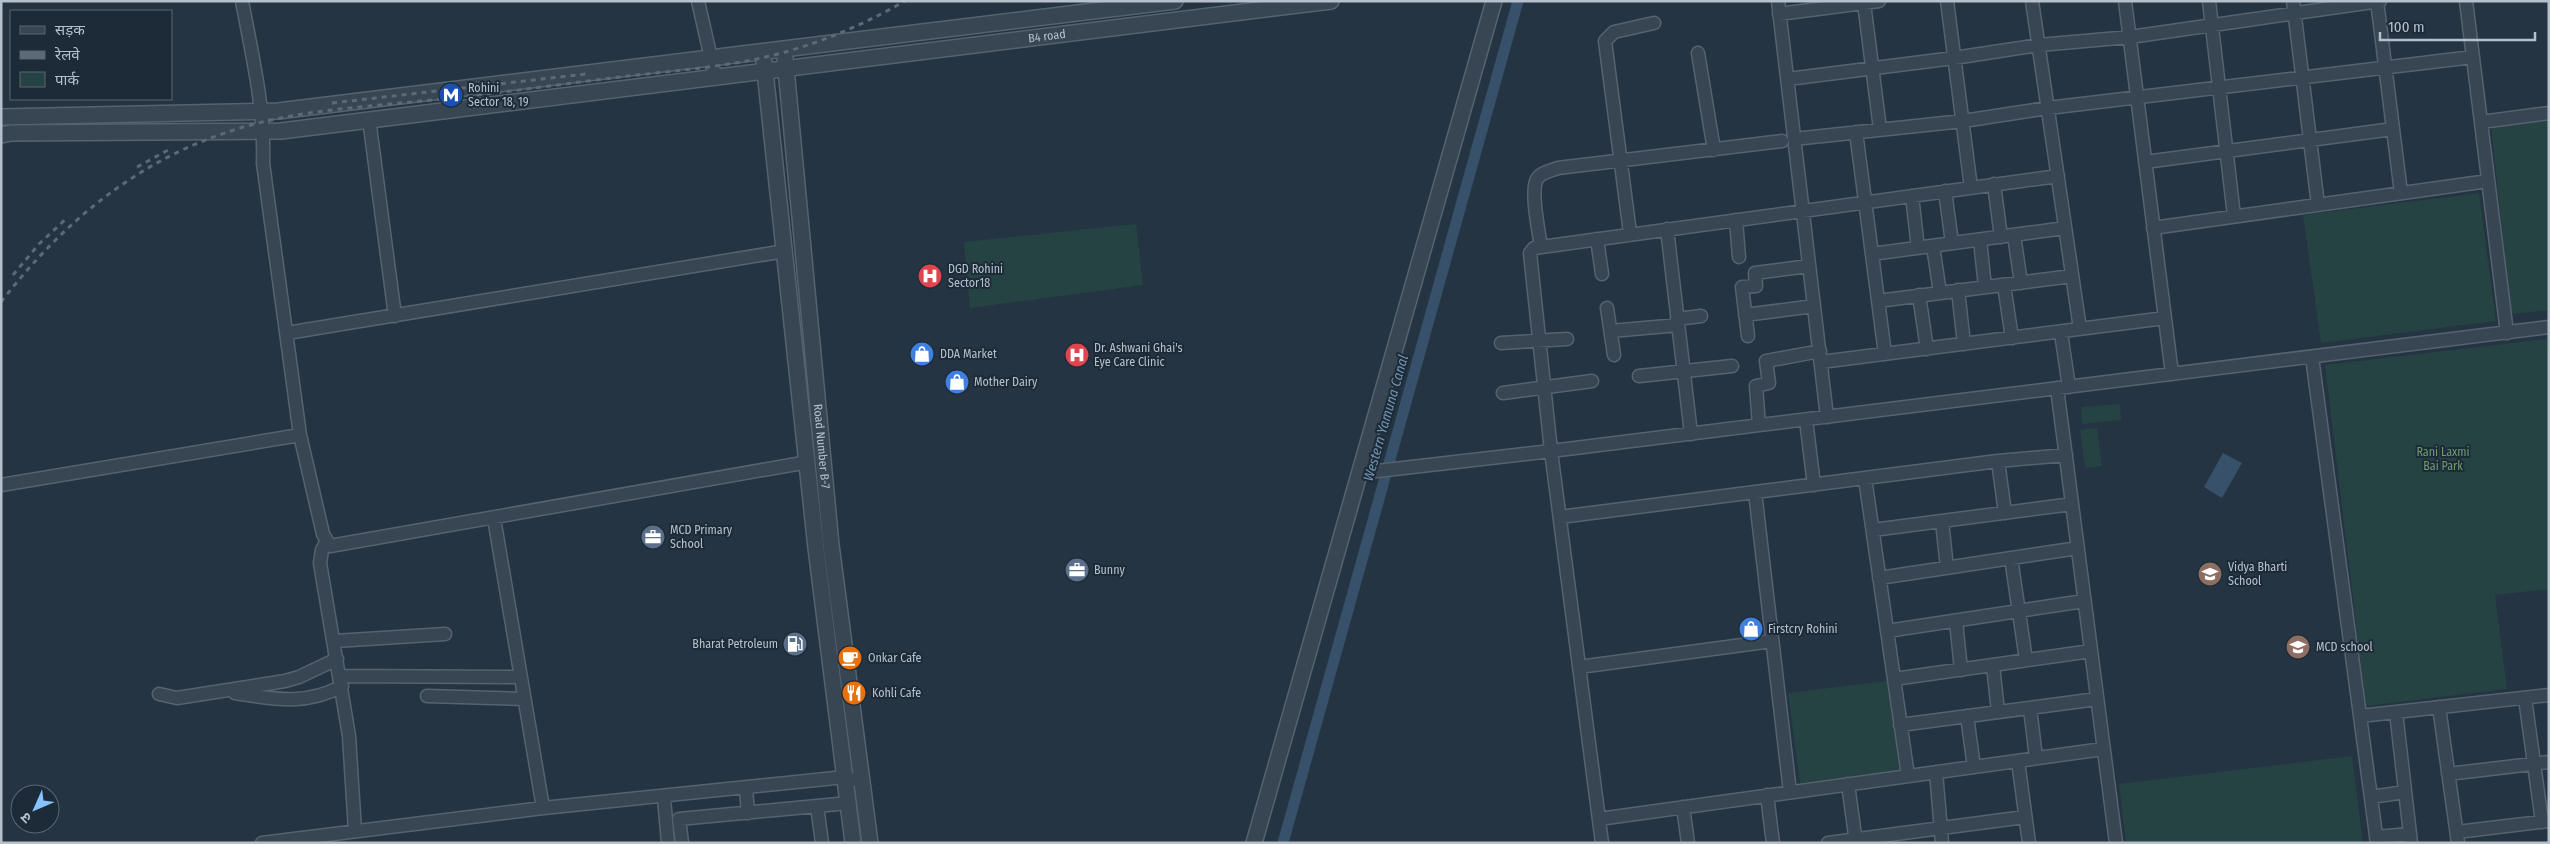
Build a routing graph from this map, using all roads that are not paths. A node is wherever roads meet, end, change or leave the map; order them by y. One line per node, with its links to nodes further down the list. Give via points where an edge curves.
1 (242, 1): 44 (street)
2 (698, 1): 32 (street)
3 (1086, 1): 19 (street)
4 (1175, 1): 14 (street, B4 road)
5 (1331, 1): 20 (street, B4 road)
6 (1494, 1): 139 (street)
7 (1879, 1): 16 (street)
8 (1947, 1): 33 (street)
9 (2032, 1): 26 (street)
10 (2125, 1): 25 (street)
11 (2208, 1): 23 (street)
12 (2378, 1): 17 (street); 35 (street)
13 (2466, 1): 31 (street)
14 (1156, 2): 15 (street, B4 road); 20 (street)
15 (1140, 3): 19 (street, B4 road); 21 (street)
16 (1864, 3): 18 (street); 34 (street)
17 (2294, 7): 23 (street); 39 (street)
18 (1778, 8): 40 (street)
19 (1067, 14): 24 (street, B4 road)
20 (1156, 22): 21 (street, B4 road)
21 (1141, 23): 27 (street, B4 road)
22 (1654, 23): 59 (street, via 1614,32 1605,41)
23 (2212, 26): 25 (street); 41 (street)
24 (938, 30): 27 (street); 28 (street, B4 road)
25 (2130, 37): 26 (street); 42 (street)
26 (2039, 45): 33 (street); 43 (street)
27 (940, 48): 36 (street, B4 road)
28 (784, 49): 29 (street, B4 road); 36 (street, Road Number B-7)
29 (764, 52): 32 (street, B4 road); 37 (street, Road Number B-7)
30 (1698, 53): 57 (street)
31 (2473, 57): 35 (street); 49 (street)
32 (712, 58): 38 (street); 44 (street, B4 road)
33 (1954, 58): 34 (street); 48 (street)
34 (1872, 67): 40 (street); 50 (street)
35 (2386, 67): 39 (street); 51 (street)
36 (785, 68): 37 (street, B4 road); 151 (street, Road Number B-7)
37 (765, 70): 38 (street, B4 road); 85 (street, Road Number B-7)
38 (715, 76): 47 (street, B4 road)
39 (2302, 77): 41 (street); 56 (street)
40 (1788, 79): 55 (street)
41 (2219, 87): 42 (street); 58 (street)
42 (2137, 97): 43 (street); 60 (street)
43 (2048, 108): 48 (street); 61 (street)
44 (262, 111): 46 (street, B4 road); 52 (street)
45 (2549, 114): 49 (street)
46 (1, 117)
47 (370, 119): 52 (street, B4 road, via 281,131); 101 (street)
48 (1963, 121): 50 (street); 64 (street)
49 (2481, 122): 62 (street)
50 (1880, 129): 53 (street)
51 (2393, 129): 56 (street); 66 (street)
52 (264, 130): 54 (street, B4 road, via 11,133); 109 (street, via 263,163)
53 (1856, 132): 55 (street); 68 (street)
54 (1, 136)
55 (1788, 140): 57 (street); 70 (street)
56 (2310, 140): 58 (street); 69 (street)
57 (1714, 150): 59 (street)
58 (2226, 151): 60 (street); 71 (street)
59 (1620, 162): 76 (street); 83 (street, via 1558,168 1542,173 1537,179 1535,192)
60 (2145, 162): 74 (street)
61 (2058, 176): 63 (street); 73 (street)
62 (2488, 181): 66 (street); 108 (street)
63 (1994, 184): 64 (street); 78 (street)
64 (1971, 188): 65 (street)
65 (1945, 191): 67 (street); 81 (street)
66 (2401, 193): 69 (street)
67 (1912, 196): 68 (street); 84 (street)
68 (1865, 202): 70 (street); 86 (street)
69 (2318, 205): 71 (street)
70 (1803, 211): 72 (street); 88 (street)
71 (2234, 216): 74 (street)
72 (1736, 220): 75 (street); 87 (street)
73 (2065, 228): 77 (street); 90 (street)
74 (2153, 228): 103 (street)
75 (1667, 230): 76 (street); 104 (street)
76 (1630, 233): 79 (street)
77 (2014, 235): 78 (street); 91 (street)
78 (2001, 237): 80 (street)
79 (1597, 239): 83 (street); 89 (street)
80 (1980, 240): 81 (street); 93 (street)
81 (1952, 243): 82 (street)
82 (1933, 246): 84 (street); 95 (street)
83 (1541, 247): 114 (street, via 1530,253)
84 (1918, 248): 86 (street)
85 (785, 251): 101 (street); 138 (street, Road Number B-7)
86 (1872, 254): 97 (street)
87 (1739, 257)
88 (1809, 266): 98 (street); 100 (street, via 1754,273 1756,286 1742,288)
89 (1602, 274)
90 (2072, 276): 91 (street); 106 (street)
91 (2021, 282): 92 (street)
92 (2004, 285): 93 (street); 112 (street)
93 (1985, 287): 94 (street)
94 (1958, 290): 95 (street); 116 (street)
95 (1940, 293): 96 (street)
96 (1919, 295): 97 (street); 117 (street)
97 (1878, 301): 118 (street)
98 (1814, 306): 100 (street); 120 (street)
99 (1608, 308): 107 (street)
100 (1745, 315): 111 (street)
101 (395, 316): 109 (street)
102 (1701, 316): 104 (street)
103 (2165, 318): 106 (street); 124 (street)
104 (1678, 322): 107 (street); 123 (street)
105 (2549, 327): 108 (street)
106 (2080, 329): 110 (street)
107 (1610, 331): 119 (street)
108 (2507, 332): 121 (street)
109 (287, 333): 134 (street)
110 (2060, 333): 112 (street); 128 (street)
111 (1748, 336)
112 (2012, 338): 116 (street)
113 (1567, 339): 114 (street)
114 (1540, 340): 115 (street); 127 (street)
115 (1501, 343)
116 (1964, 344): 117 (street)
117 (1927, 349): 118 (street)
118 (1885, 354): 120 (street)
119 (1614, 355)
120 (1820, 357): 130 (street); 132 (street, via 1766,361 1769,383 1756,386)
121 (2312, 357): 124 (street); 185 (street)
122 (1732, 366): 123 (street)
123 (1683, 371): 125 (street); 133 (street)
124 (2172, 374): 128 (street)
125 (1639, 376)
126 (1592, 381): 127 (street)
127 (1544, 387): 129 (street); 135 (street)
128 (2063, 388): 130 (street); 136 (street)
129 (1503, 393)
130 (1827, 417): 131 (street)
131 (1806, 420): 132 (street); 142 (street)
132 (1759, 425): 133 (street)
133 (1691, 434): 135 (street)
134 (300, 435): 141 (street); 150 (street)
135 (1551, 451): 139 (street); 146 (street)
136 (2066, 455): 137 (street); 144 (street)
137 (1998, 461): 140 (street); 145 (street)
138 (808, 462): 147 (street); 152 (street, Road Number B-7)
139 (1365, 472): 225 (street)
140 (1865, 478): 142 (street); 149 (street)
141 (1, 484)
142 (1814, 485): 143 (street)
143 (1755, 492): 146 (street); 163 (street)
144 (2072, 504): 145 (street); 153 (street)
145 (2006, 512): 148 (street)
146 (1560, 517): 168 (street)
147 (494, 518): 150 (street, via 335,546); 170 (street)
148 (1942, 521): 149 (street); 155 (street)
149 (1872, 530): 156 (street)
150 (326, 542): 162 (street, via 320,563)
151 (831, 545): 152 (street); 197 (street, Road Number B-7)
152 (816, 548): 196 (street, Road Number B-7)
153 (2078, 548): 154 (street); 157 (street)
154 (2011, 558): 155 (street); 158 (street)
155 (1947, 568): 156 (street)
156 (1879, 578): 160 (street)
157 (2084, 601): 158 (street); 164 (street)
158 (2018, 611): 159 (street); 166 (street)
159 (1956, 620): 160 (street); 169 (street)
160 (1887, 631): 171 (street)
161 (445, 634): 162 (street)
162 (335, 641): 165 (street)
163 (1772, 641): 168 (street); 200 (street)
164 (2091, 651): 166 (street); 177 (street)
165 (338, 659): 172 (street); 173 (street, via 285,681)
166 (2026, 660): 167 (street)
167 (1993, 665): 169 (street); 182 (street)
168 (1579, 667): 211 (street)
169 (1961, 670): 171 (street)
170 (520, 677): 172 (street); 179 (street)
171 (1894, 679): 186 (street)
172 (341, 681): 173 (street, via 322,697 280,700); 214 (street, via 349,736)
173 (218, 691): 174 (street, via 177,698)
174 (159, 694)
175 (2549, 695): 178 (street)
176 (427, 696): 179 (street)
177 (2097, 698): 181 (street); 187 (street)
178 (2526, 698): 180 (street); 191 (street)
179 (524, 699): 208 (street)
180 (2439, 707): 183 (street); 194 (street)
181 (2030, 708): 182 (street); 188 (street)
182 (1998, 712): 184 (street)
183 (2396, 712): 185 (street); 201 (street)
184 (1967, 716): 186 (street); 192 (street)
185 (2360, 716): 203 (street)
186 (1900, 725): 195 (street)
187 (2104, 749): 188 (street); 232 (street)
188 (2036, 758): 189 (street)
189 (2018, 761): 192 (street); 210 (street)
190 (2549, 762): 191 (street)
191 (2534, 764): 194 (street); 212 (street)
192 (1974, 767): 193 (street)
193 (1936, 772): 195 (street); 213 (street)
194 (2448, 774): 215 (street)
195 (1908, 776): 198 (street)
196 (845, 777): 197 (street); 199 (street); 205 (street, Road Number B-7)
197 (861, 782): 224 (street, Road Number B-7)
198 (1848, 784): 200 (street); 218 (street)
199 (746, 788): 204 (street); 209 (street)
200 (1790, 792): 202 (street)
201 (2405, 792): 203 (street); 216 (street)
202 (1767, 796): 207 (street); 228 (street)
203 (2371, 796): 217 (street)
204 (664, 798): 208 (street); 220 (street)
205 (848, 803): 206 (street); 223 (street, Road Number B-7)
206 (818, 806): 209 (street); 222 (street)
207 (1683, 807): 211 (street); 227 (street)
208 (542, 808): 214 (street)
209 (748, 814): 221 (street, via 679,819)
210 (2025, 817): 213 (street); 231 (street)
211 (1599, 819): 226 (street)
212 (2545, 821): 215 (street)
213 (1941, 827): 218 (street); 230 (street)
214 (355, 831): 219 (street)
215 (2457, 837)
216 (2411, 838): 217 (street)
217 (2377, 840)
218 (1856, 841): 229 (street)
219 (262, 843)
220 (668, 843)
221 (682, 843)
222 (822, 843)
223 (853, 843)
224 (870, 843)
225 (1254, 843)
226 (1602, 843)
227 (1688, 843)
228 (1773, 843)
229 (1828, 843)
230 (1942, 843)
231 (2029, 843)
232 (2116, 843)

